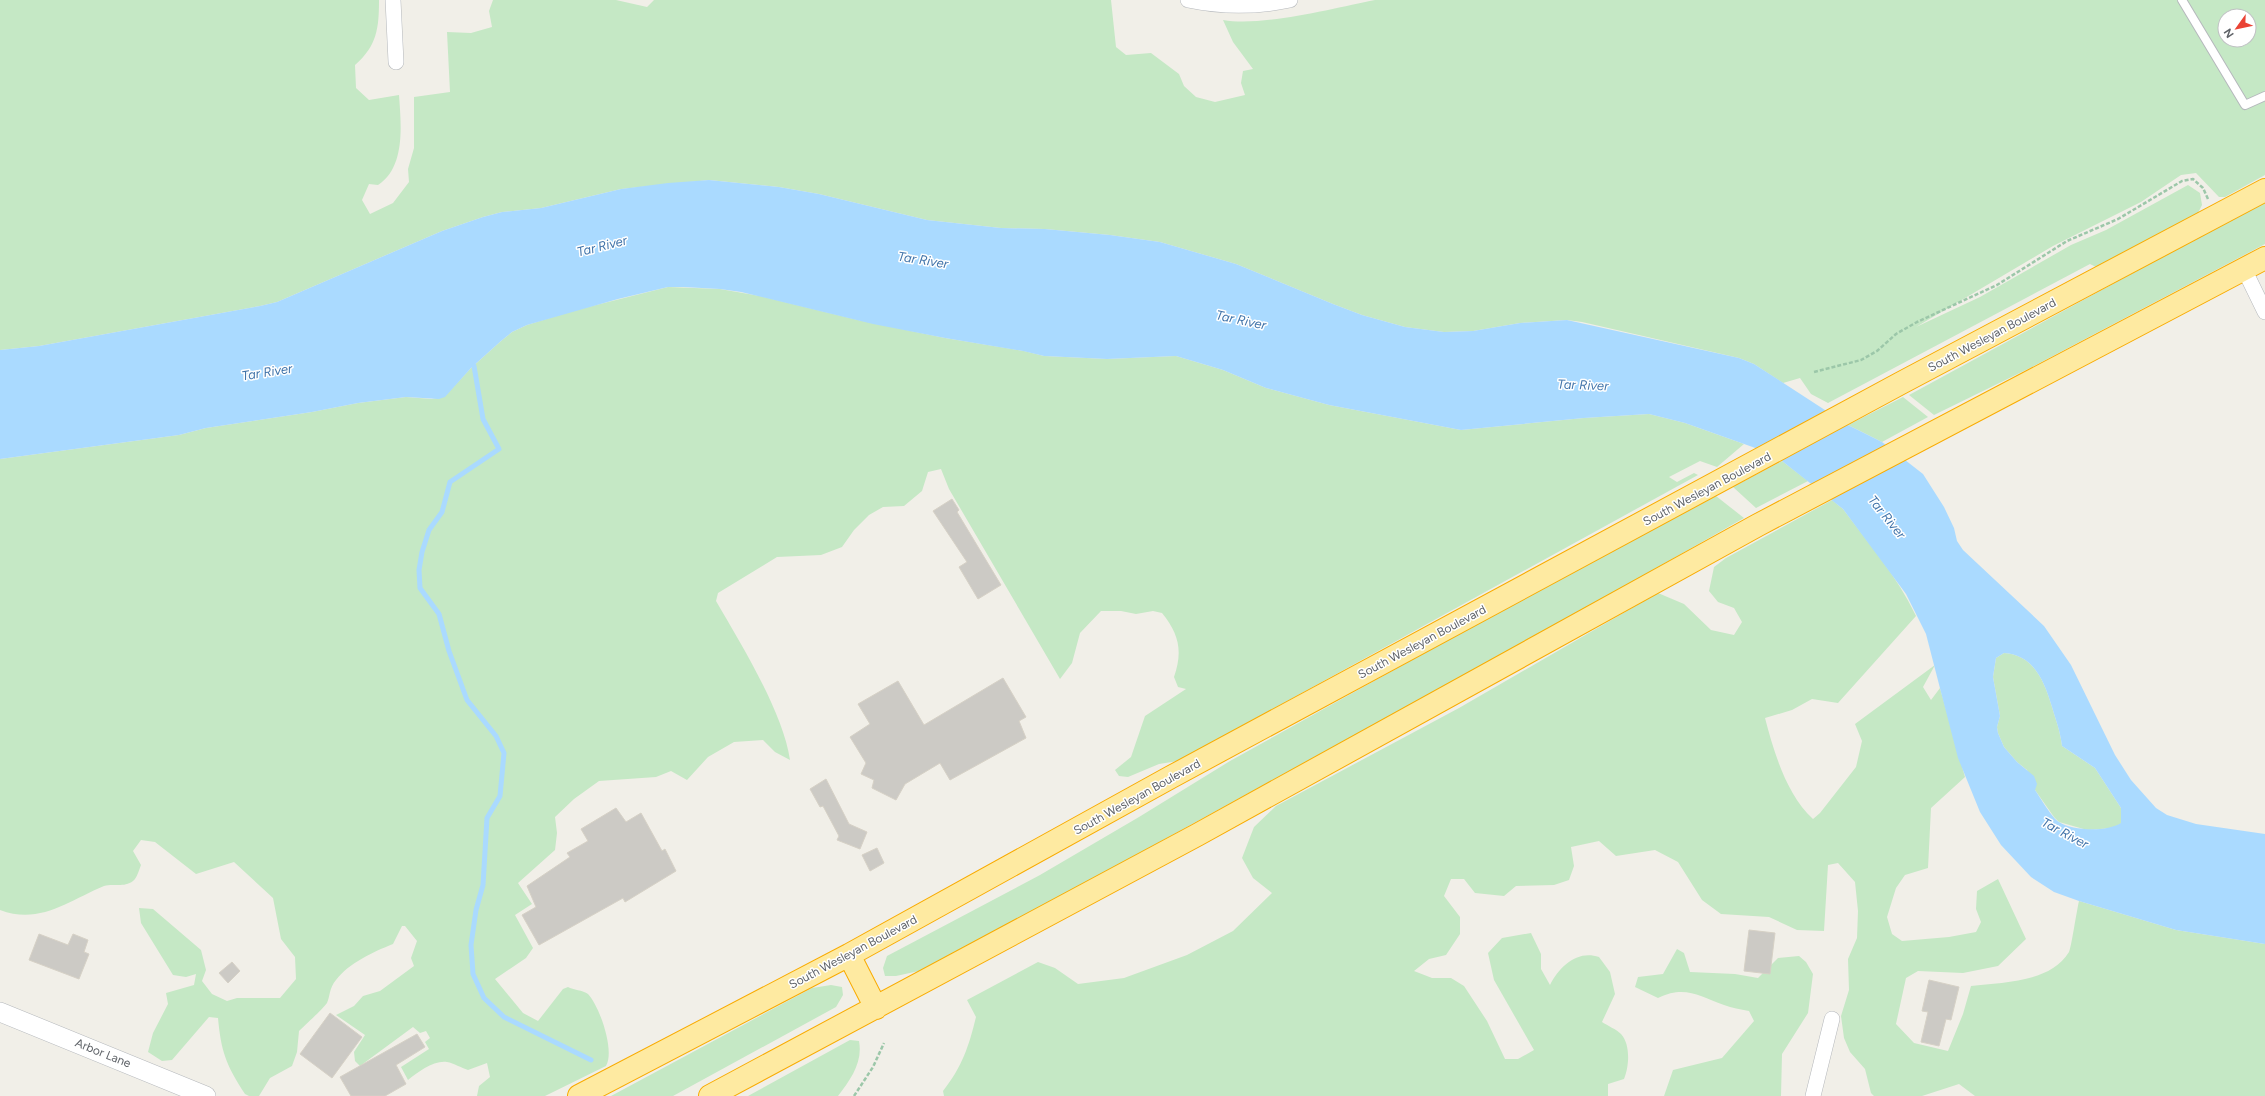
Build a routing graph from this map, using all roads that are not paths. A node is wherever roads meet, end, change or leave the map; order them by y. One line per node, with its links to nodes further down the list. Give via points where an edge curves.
1 (393, 0): 5 (street)
2 (1188, 0): 3 (street, via 1246,5)
3 (1290, 0)
4 (2182, 0): 6 (lane, via 2245,105)
5 (396, 62)
6 (2265, 96)
7 (2265, 190): 11 (highway, South Wesleyan Boulevard, via 1172,777)
8 (2265, 258): 9 (highway)
9 (2244, 269): 10 (street); 12 (highway, via 1758,525 1197,835)
10 (2265, 312)
11 (849, 956): 12 (highway); 16 (highway, South Wesleyan Boulevard)
12 (876, 1008): 17 (highway)
13 (0, 1012): 15 (street, Arbor Lane)
14 (1832, 1020): 18 (street)
15 (206, 1096)
16 (580, 1096)
17 (710, 1096)
18 (1813, 1096)

